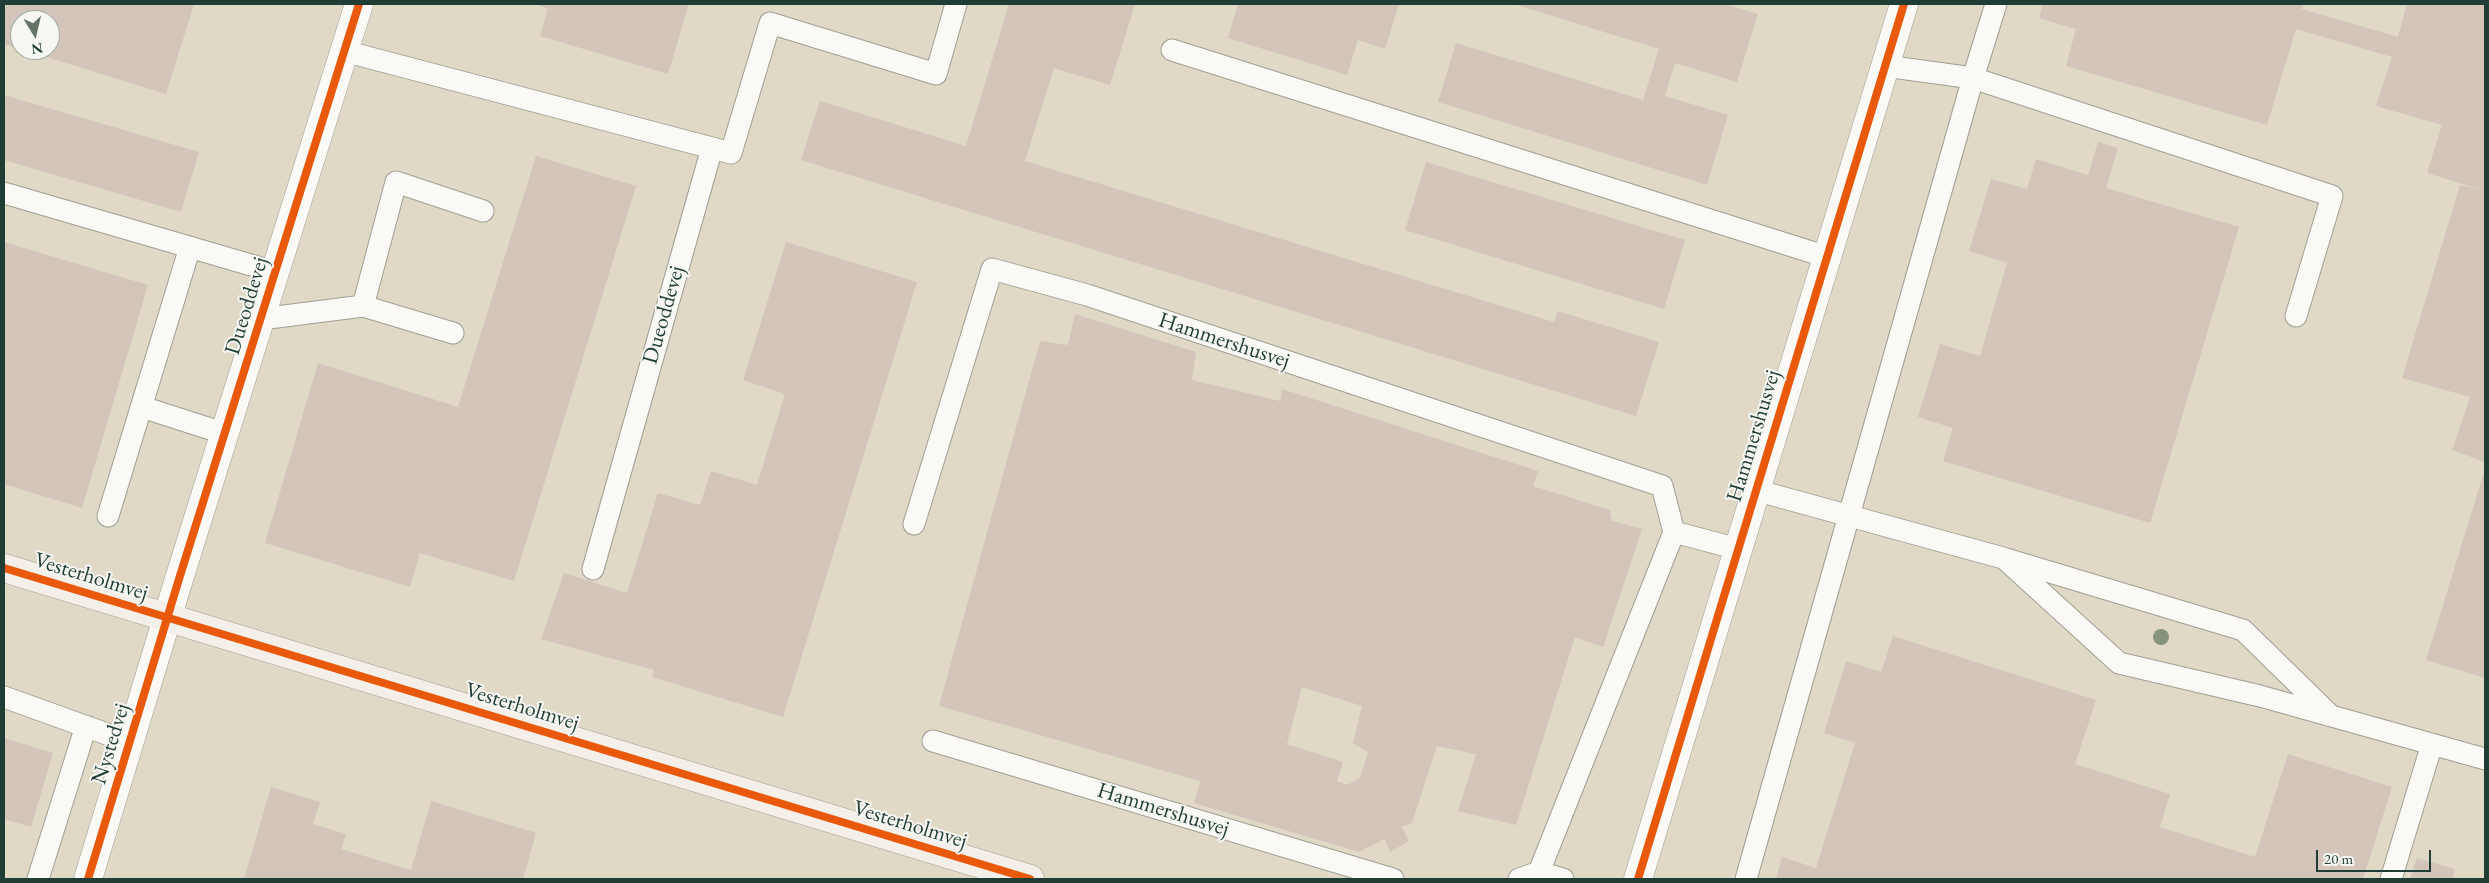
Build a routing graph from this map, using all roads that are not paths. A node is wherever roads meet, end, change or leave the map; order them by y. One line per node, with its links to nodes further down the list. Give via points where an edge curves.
1 (359, 4): 6 (street, Dueoddevej)
2 (956, 4): 9 (lane, via 936,74 770,23 731,152)
3 (1904, 4): 7 (street, Hammershusvej)
4 (1996, 4): 8 (lane)
5 (1172, 50): 13 (lane)
6 (344, 51): 9 (lane); 14 (street, Dueoddevej)
7 (1885, 66): 8 (lane); 13 (street, Hammershusvej)
8 (1973, 78): 16 (lane, via 2332,196); 23 (lane)
9 (712, 148): 29 (lane, Dueoddevej)
10 (4, 193): 12 (lane)
11 (483, 211): 15 (lane, via 396,182)
12 (190, 247): 14 (lane); 19 (lane)
13 (1827, 257): 21 (street, Hammershusvej)
14 (275, 272): 17 (street, Dueoddevej)
15 (363, 306): 17 (lane, Dueoddevej); 18 (lane, Dueoddevej)
16 (2296, 316)
17 (261, 319): 20 (street, Dueoddevej)
18 (453, 333)
19 (142, 406): 20 (lane); 22 (lane)
20 (226, 434): 30 (street, Dueoddevej)
21 (1755, 490): 23 (lane); 26 (street, Hammershusvej)
22 (108, 516)
23 (1850, 516): 27 (lane); 46 (lane)
24 (914, 524): 25 (lane, Hammershusvej, via 992,269 1088,296 1662,486)
25 (1674, 532): 26 (lane); 38 (lane)
26 (1738, 549): 45 (street, Hammershusvej)
27 (2003, 558): 32 (lane, via 2243,630); 32 (lane, via 2118,663)
28 (4, 568): 30 (street, Vesterholmvej)
29 (593, 569)
30 (166, 618): 35 (street, Nystedvej); 41 (street, Vesterholmvej)
31 (4, 697): 33 (lane)
32 (2331, 716): 36 (lane)
33 (86, 726): 35 (lane); 39 (lane)
34 (933, 741): 42 (lane, Hammershusvej)
35 (129, 742): 40 (street, Nystedvej)
36 (2432, 744): 37 (lane); 47 (lane)
37 (2485, 759)
38 (1539, 872): 43 (lane); 44 (lane)
39 (38, 879)
40 (88, 879)
41 (1030, 879)
42 (1393, 879)
43 (1518, 879)
44 (1563, 879)
45 (1638, 879)
46 (1746, 879)
47 (2391, 879)

